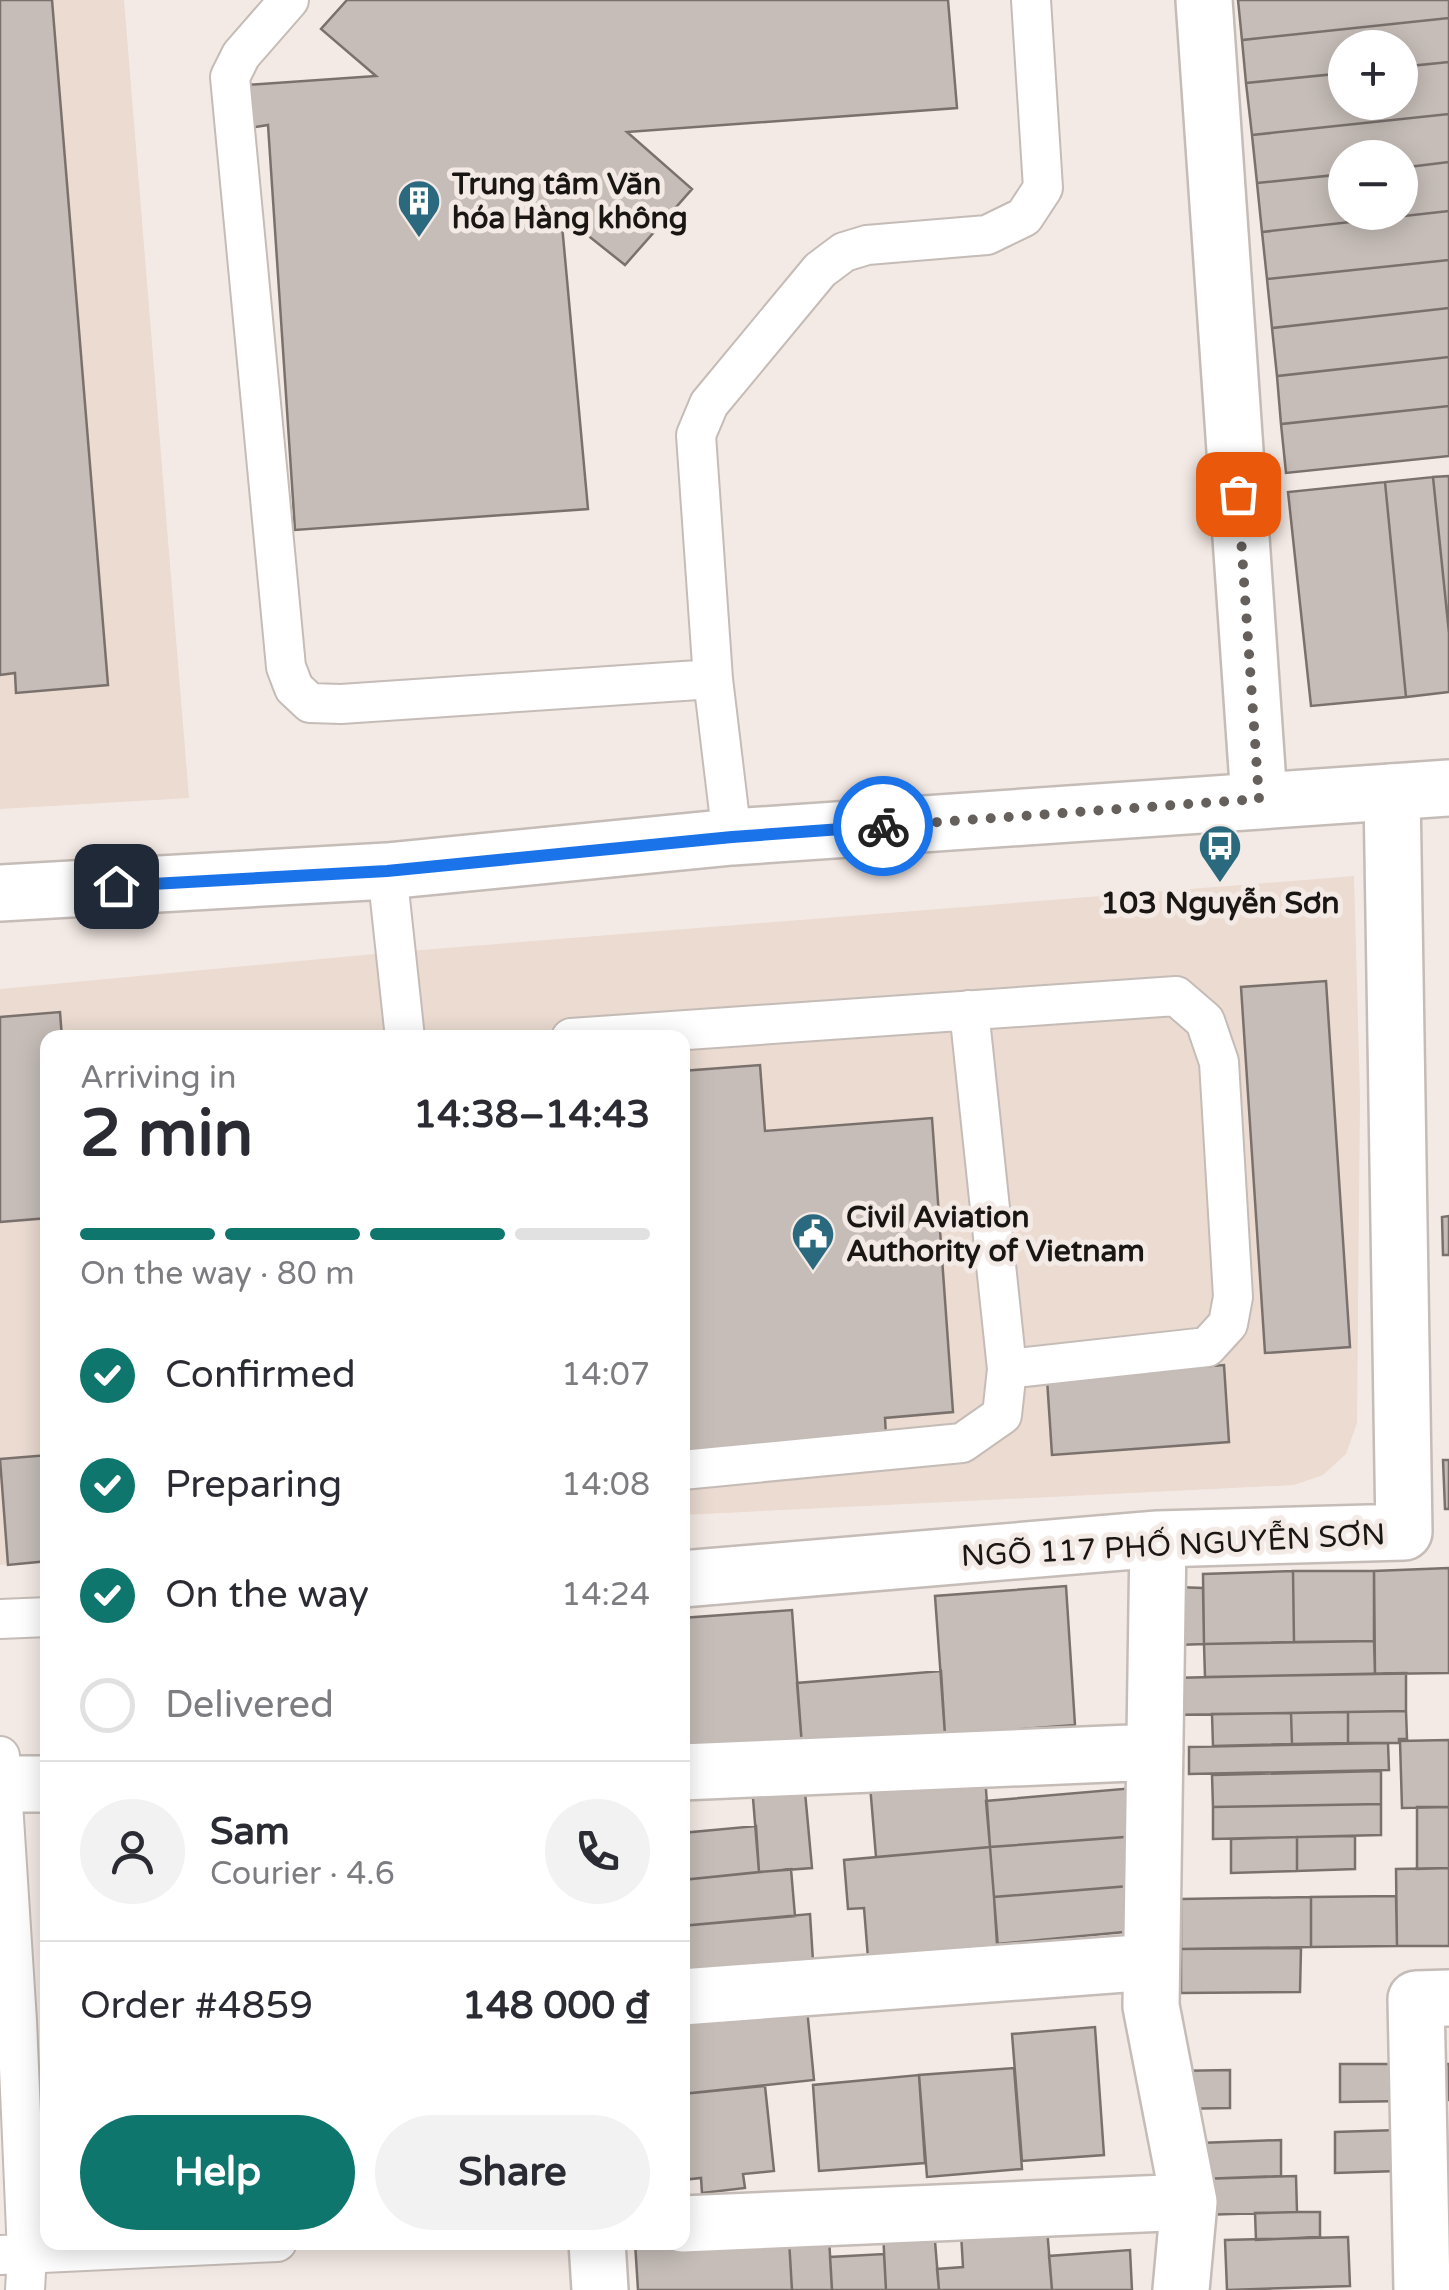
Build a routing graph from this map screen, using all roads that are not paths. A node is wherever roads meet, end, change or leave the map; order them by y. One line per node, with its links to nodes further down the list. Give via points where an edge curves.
1 (289, 0): 4 (lane, via 230,77 286,666 294,688 310,703 341,704)
2 (1030, 0): 4 (lane, via 1043,188 1024,217 986,235 844,252 820,270 710,404 696,435)
3 (1204, 0): 7 (street)
4 (713, 679): 8 (lane)
5 (1449, 788): 6 (street)
6 (1392, 792): 7 (street); 16 (street, NGÕ 117 PHỐ NGUYỄN SƠN)
7 (1259, 799): 8 (street)
8 (732, 837): 9 (street)
9 (387, 871): 10 (street); 12 (lane)
10 (0, 893)
11 (969, 1010): 13 (lane); 14 (lane); 14 (lane, via 1176,996 1205,1021 1219,1062 1233,1297 1228,1324 1207,1346)
12 (403, 1030)
13 (685, 1030)
14 (1007, 1369): 15 (lane, via 1002,1415 962,1444)
15 (690, 1469)
16 (1426, 1533): 17 (street, NGÕ 117 PHỐ NGUYỄN SƠN)
17 (1158, 1540): 18 (street, NGÕ 117 PHỐ NGUYỄN SƠN); 21 (street)
18 (690, 1578)
19 (40, 1617): 20 (lane)
20 (0, 1619)
21 (1155, 1752): 22 (street); 24 (street)
22 (690, 1772)
23 (16, 1775): 27 (lane)
24 (1151, 1962): 25 (street); 28 (street, via 1152,2006)
25 (690, 1995)
26 (1433, 1998): 35 (street)
27 (32, 2021): 32 (lane)
28 (1189, 2202): 29 (street); 34 (street)
29 (690, 2224)
30 (190, 2250): 32 (lane)
31 (598, 2250): 33 (street)
32 (17, 2266)
33 (600, 2290)
34 (1181, 2290)
35 (1422, 2290)

